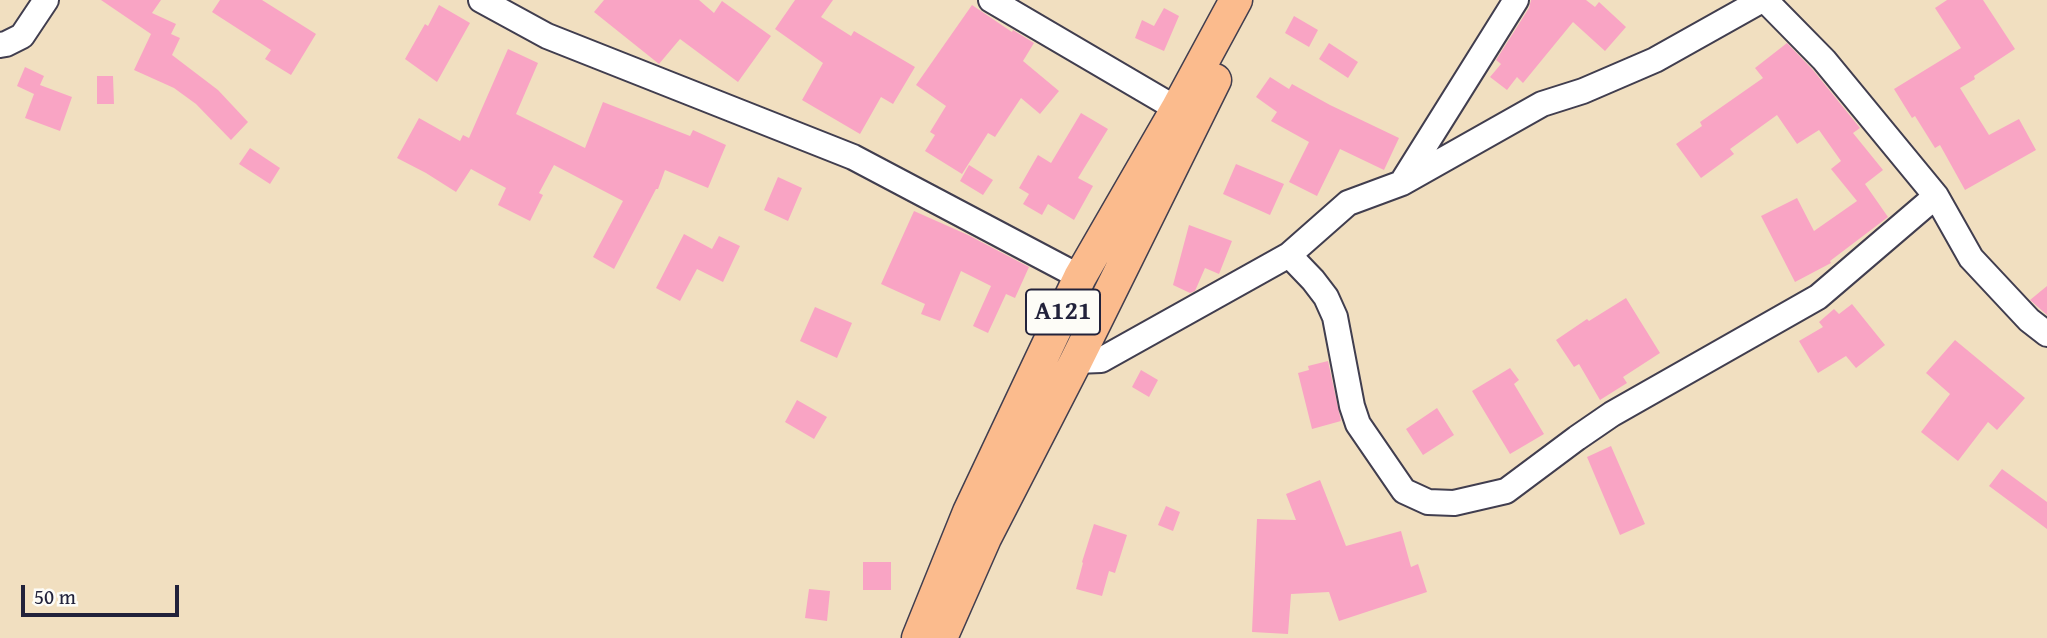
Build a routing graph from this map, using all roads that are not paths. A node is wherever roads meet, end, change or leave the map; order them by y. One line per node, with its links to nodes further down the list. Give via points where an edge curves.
1 (46, 0): 8 (street, via 22,36)
2 (481, 0): 13 (street, via 547,36 853,158)
3 (991, 0): 9 (street)
4 (1236, 0): 9 (main road, A121)
5 (1257, 0): 15 (main road, A121)
6 (1516, 0): 10 (street)
7 (1763, 0): 10 (street, via 1656,61 1542,104); 11 (street, via 1824,60)
8 (0, 45)
9 (1177, 109): 13 (main road, A121)
10 (1402, 183): 12 (street, via 1348,203)
11 (1936, 196): 12 (street, via 1818,297 1612,414 1506,491 1454,503 1428,502 1404,492 1358,424 1335,317 1326,297); 14 (street, via 1971,258)
12 (1289, 255): 15 (street, via 1101,360)
13 (1080, 277): 16 (main road, A121, via 969,512)
14 (2047, 334)
15 (1076, 361): 17 (main road, A121, via 985,538)
16 (918, 638)
17 (941, 638)

